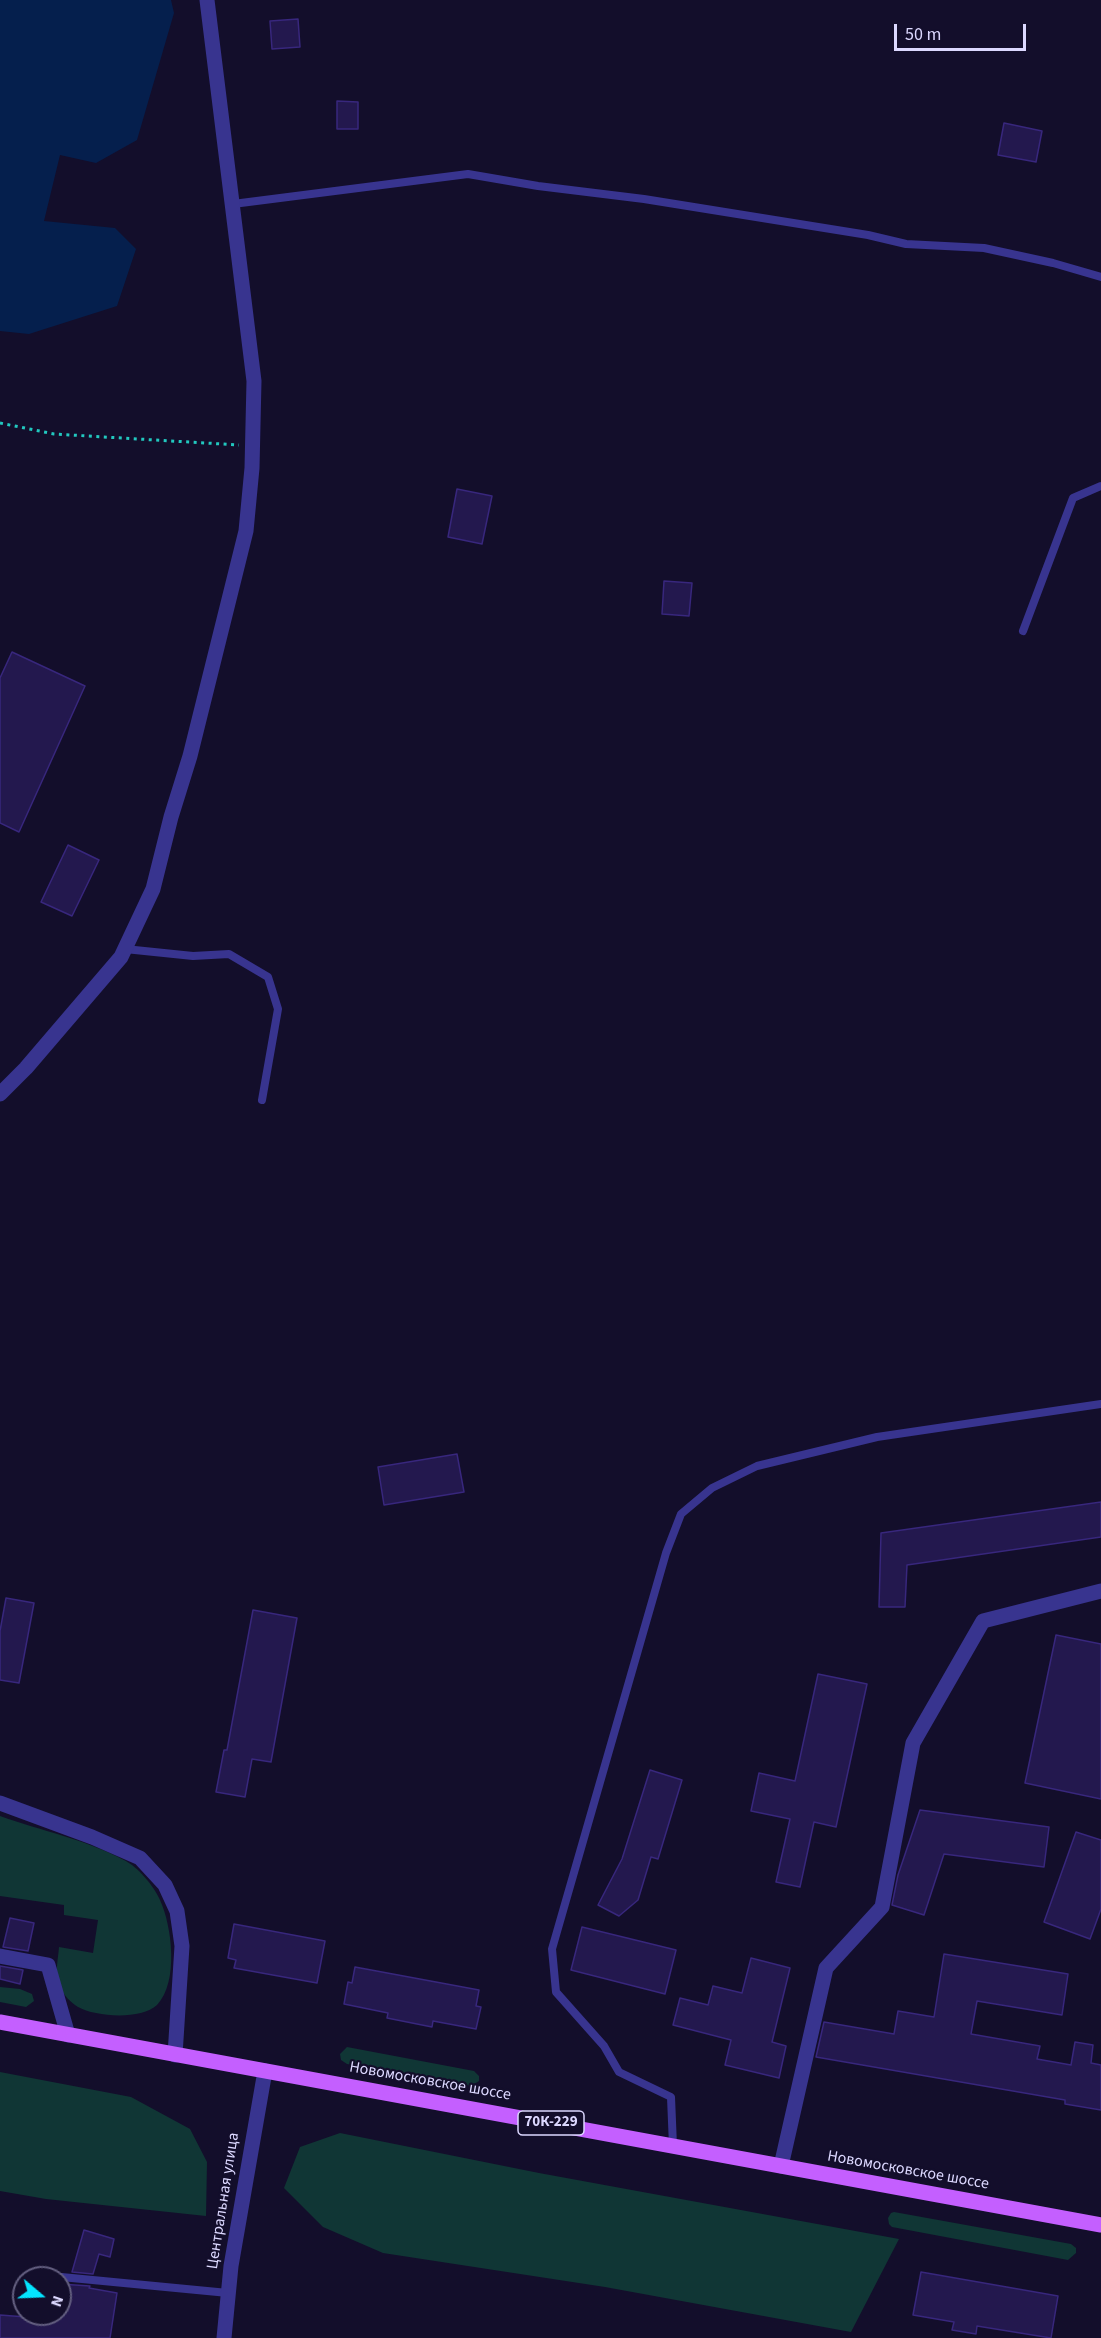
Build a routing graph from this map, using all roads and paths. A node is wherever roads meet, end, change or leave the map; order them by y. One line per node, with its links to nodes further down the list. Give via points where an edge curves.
1 (207, 0): 2 (street)
2 (233, 204): 3 (lane, via 468,174 644,199 906,244 984,248); 5 (street, via 254,381)
3 (1101, 277)
4 (0, 423): 5 (path, via 54,434)
5 (252, 446): 8 (street, via 246,531 190,756 153,889)
6 (1101, 486): 7 (lane, via 1073,498)
7 (1023, 631)
8 (125, 949): 9 (street); 10 (lane, via 193,956 229,954 268,977 278,1009)
9 (0, 1094)
10 (262, 1100)
11 (1101, 1404): 19 (lane, via 877,1437 757,1466 712,1488 681,1514 666,1553 552,1949 556,1992 604,2046 619,2072 671,2097)
12 (1101, 1591): 20 (street, via 983,1621 914,1743 882,1907 826,1968)
13 (0, 1803): 17 (street, via 140,1858 165,1884 177,1911 182,1946)
14 (0, 1956): 16 (street, via 48,1965)
15 (0, 2022): 16 (main road, Новомосковское шоссе / 70К-229)
16 (68, 2035): 17 (main road, Новомосковское шоссе / 70К-229)
17 (175, 2055): 18 (main road, Новомосковское шоссе / 70К-229)
18 (265, 2071): 19 (main road, Новомосковское шоссе / 70К-229); 23 (street, Центральная улица)
19 (673, 2146): 20 (main road, Новомосковское шоссе / 70К-229)
20 (781, 2166): 21 (main road, Новомосковское шоссе / 70К-229)
21 (1101, 2225)
22 (72, 2278): 23 (lane)
23 (228, 2293): 24 (street, Центральная улица)
24 (224, 2338)

